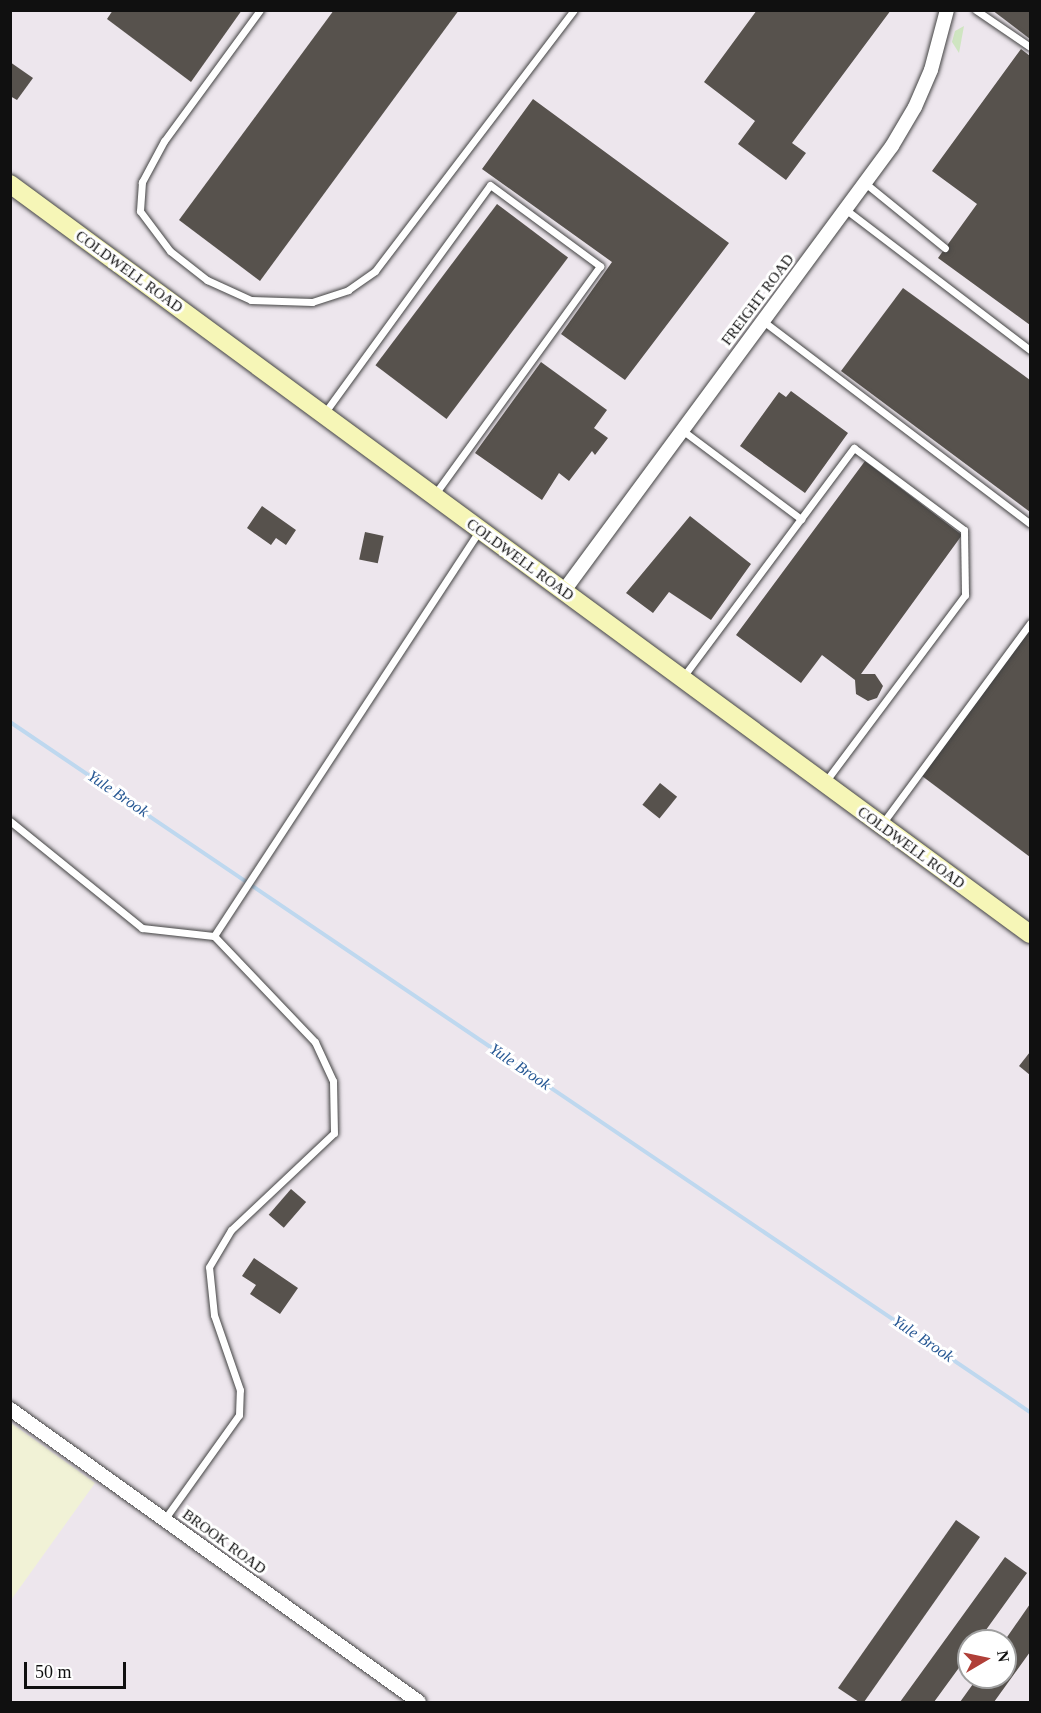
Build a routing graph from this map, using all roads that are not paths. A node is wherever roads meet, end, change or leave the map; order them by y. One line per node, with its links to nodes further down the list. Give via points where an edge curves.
1 (260, 10): 2 (lane, via 164,141 142,182 140,211 170,251 207,280 251,300 312,302 348,290 375,271)
2 (574, 10)
3 (947, 10): 6 (street, FREIGHT ROAD, via 937,52 915,107)
4 (976, 10): 5 (lane)
5 (1030, 47)
6 (865, 183): 8 (street, FREIGHT ROAD); 9 (lane)
7 (10, 184): 12 (street, COLDWELL ROAD)
8 (845, 209): 10 (street, FREIGHT ROAD); 11 (lane)
9 (945, 248)
10 (763, 321): 13 (street, FREIGHT ROAD); 16 (lane)
11 (1030, 350)
12 (323, 415): 14 (street, COLDWELL ROAD); 14 (lane, via 490,185 600,266)
13 (682, 430): 15 (lane); 18 (street, FREIGHT ROAD)
14 (433, 496): 17 (street, COLDWELL ROAD)
15 (801, 519): 20 (lane); 21 (lane, via 854,448 964,530 965,595)
16 (1030, 524)
17 (480, 530): 18 (street, COLDWELL ROAD); 25 (lane)
18 (563, 592): 20 (street, COLDWELL ROAD)
19 (1030, 623): 23 (lane)
20 (682, 679): 21 (street, COLDWELL ROAD)
21 (824, 784): 23 (street, COLDWELL ROAD)
22 (10, 821): 25 (lane, via 142,928)
23 (881, 826): 24 (street, COLDWELL ROAD)
24 (1030, 934)
25 (214, 936): 27 (lane, via 315,1042 333,1081 334,1133 231,1230 209,1267 214,1315 240,1390 239,1415)
26 (10, 1409): 27 (street, BROOK ROAD)
27 (164, 1520): 28 (street, BROOK ROAD)
28 (419, 1702)

